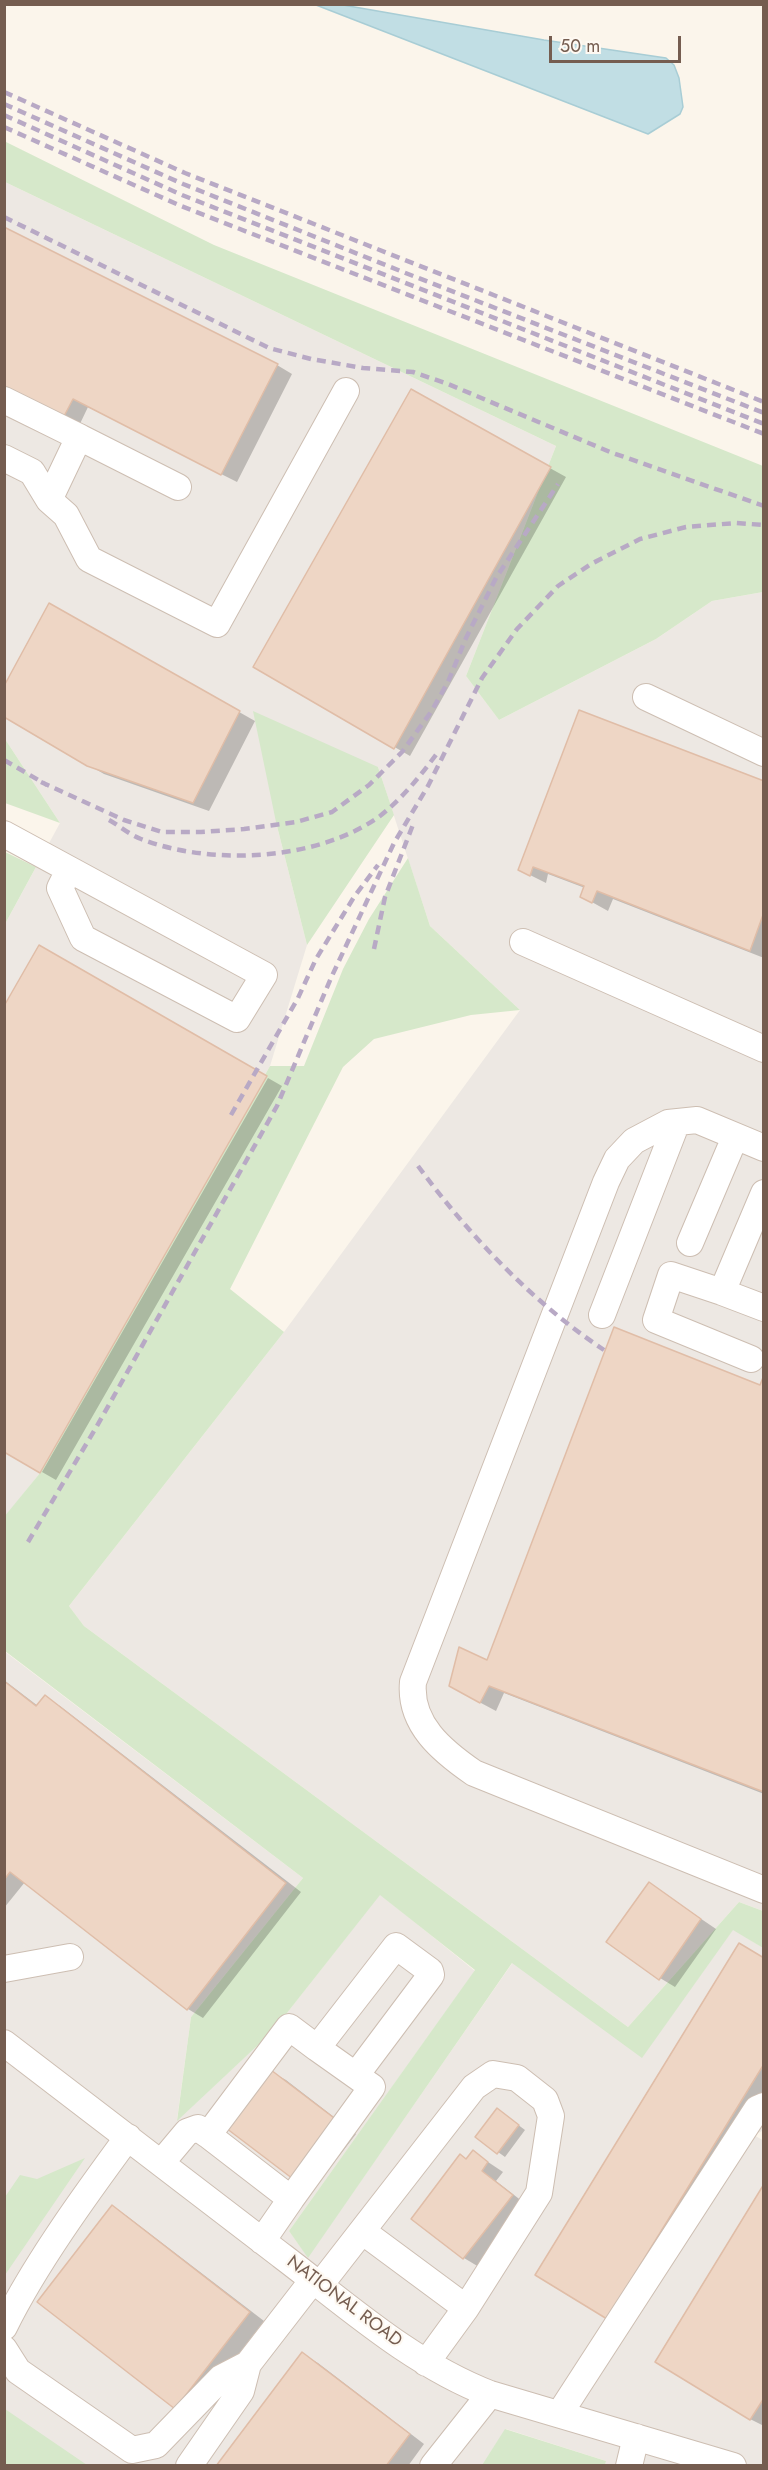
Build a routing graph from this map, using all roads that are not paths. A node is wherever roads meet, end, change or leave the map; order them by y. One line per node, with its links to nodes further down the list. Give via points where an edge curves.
1 (346, 391): 6 (street, via 217,624 89,559 66,515)
2 (4, 400): 3 (street)
3 (79, 437): 5 (street); 6 (street)
4 (4, 458): 6 (street, via 32,472)
5 (178, 487)
6 (49, 500)
7 (646, 697): 8 (street)
8 (764, 753)
9 (4, 834): 10 (street)
10 (69, 870): 10 (street, via 264,975 237,1019 83,938 60,888)
11 (523, 942): 12 (street)
12 (764, 1049)
13 (677, 1122): 14 (street, via 697,1120); 20 (street); 22 (street, via 634,1142 617,1159 606,1182 413,1682 412,1698 424,1729 450,1756 474,1773)
14 (735, 1137): 15 (street); 17 (street)
15 (764, 1148)
16 (764, 1193): 18 (street)
17 (690, 1243)
18 (722, 1292): 19 (street); 21 (street, via 671,1275 656,1320)
19 (764, 1308)
20 (602, 1315)
21 (751, 1359)
22 (764, 1890)
23 (70, 1957): 24 (street)
24 (4, 1969)
25 (4, 2043): 30 (street, NATIONAL ROAD)
26 (317, 2048): 27 (street); 27 (street, via 396,1946 430,1971 430,1975); 29 (street, via 289,2027)
27 (356, 2075): 32 (street, via 372,2087)
28 (764, 2106): 42 (street, via 753,2115)
29 (208, 2135): 31 (street, via 198,2128 187,2132); 32 (street)
30 (128, 2137): 31 (street, NATIONAL ROAD); 37 (street, via 55,2243)
31 (161, 2163): 34 (street, NATIONAL ROAD)
32 (291, 2199): 34 (street)
33 (362, 2230): 35 (street); 36 (street); 36 (street, via 474,2087 493,2074 517,2078 527,2085 545,2100 551,2116 539,2193)
34 (262, 2241): 35 (street, NATIONAL ROAD)
35 (317, 2283): 39 (street, NATIONAL ROAD); 40 (street)
36 (466, 2308): 39 (street)
37 (4, 2327)
38 (4, 2349): 40 (street, via 18,2371 132,2450 156,2445 221,2378)
39 (426, 2363): 41 (street, NATIONAL ROAD)
40 (248, 2364): 44 (street, via 241,2391)
41 (490, 2394): 42 (street, NATIONAL ROAD); 45 (street)
42 (560, 2413): 43 (street, NATIONAL ROAD)
43 (636, 2437): 46 (street); 47 (street, NATIONAL ROAD)
44 (189, 2466)
45 (433, 2466)
46 (629, 2466)
47 (733, 2466)

